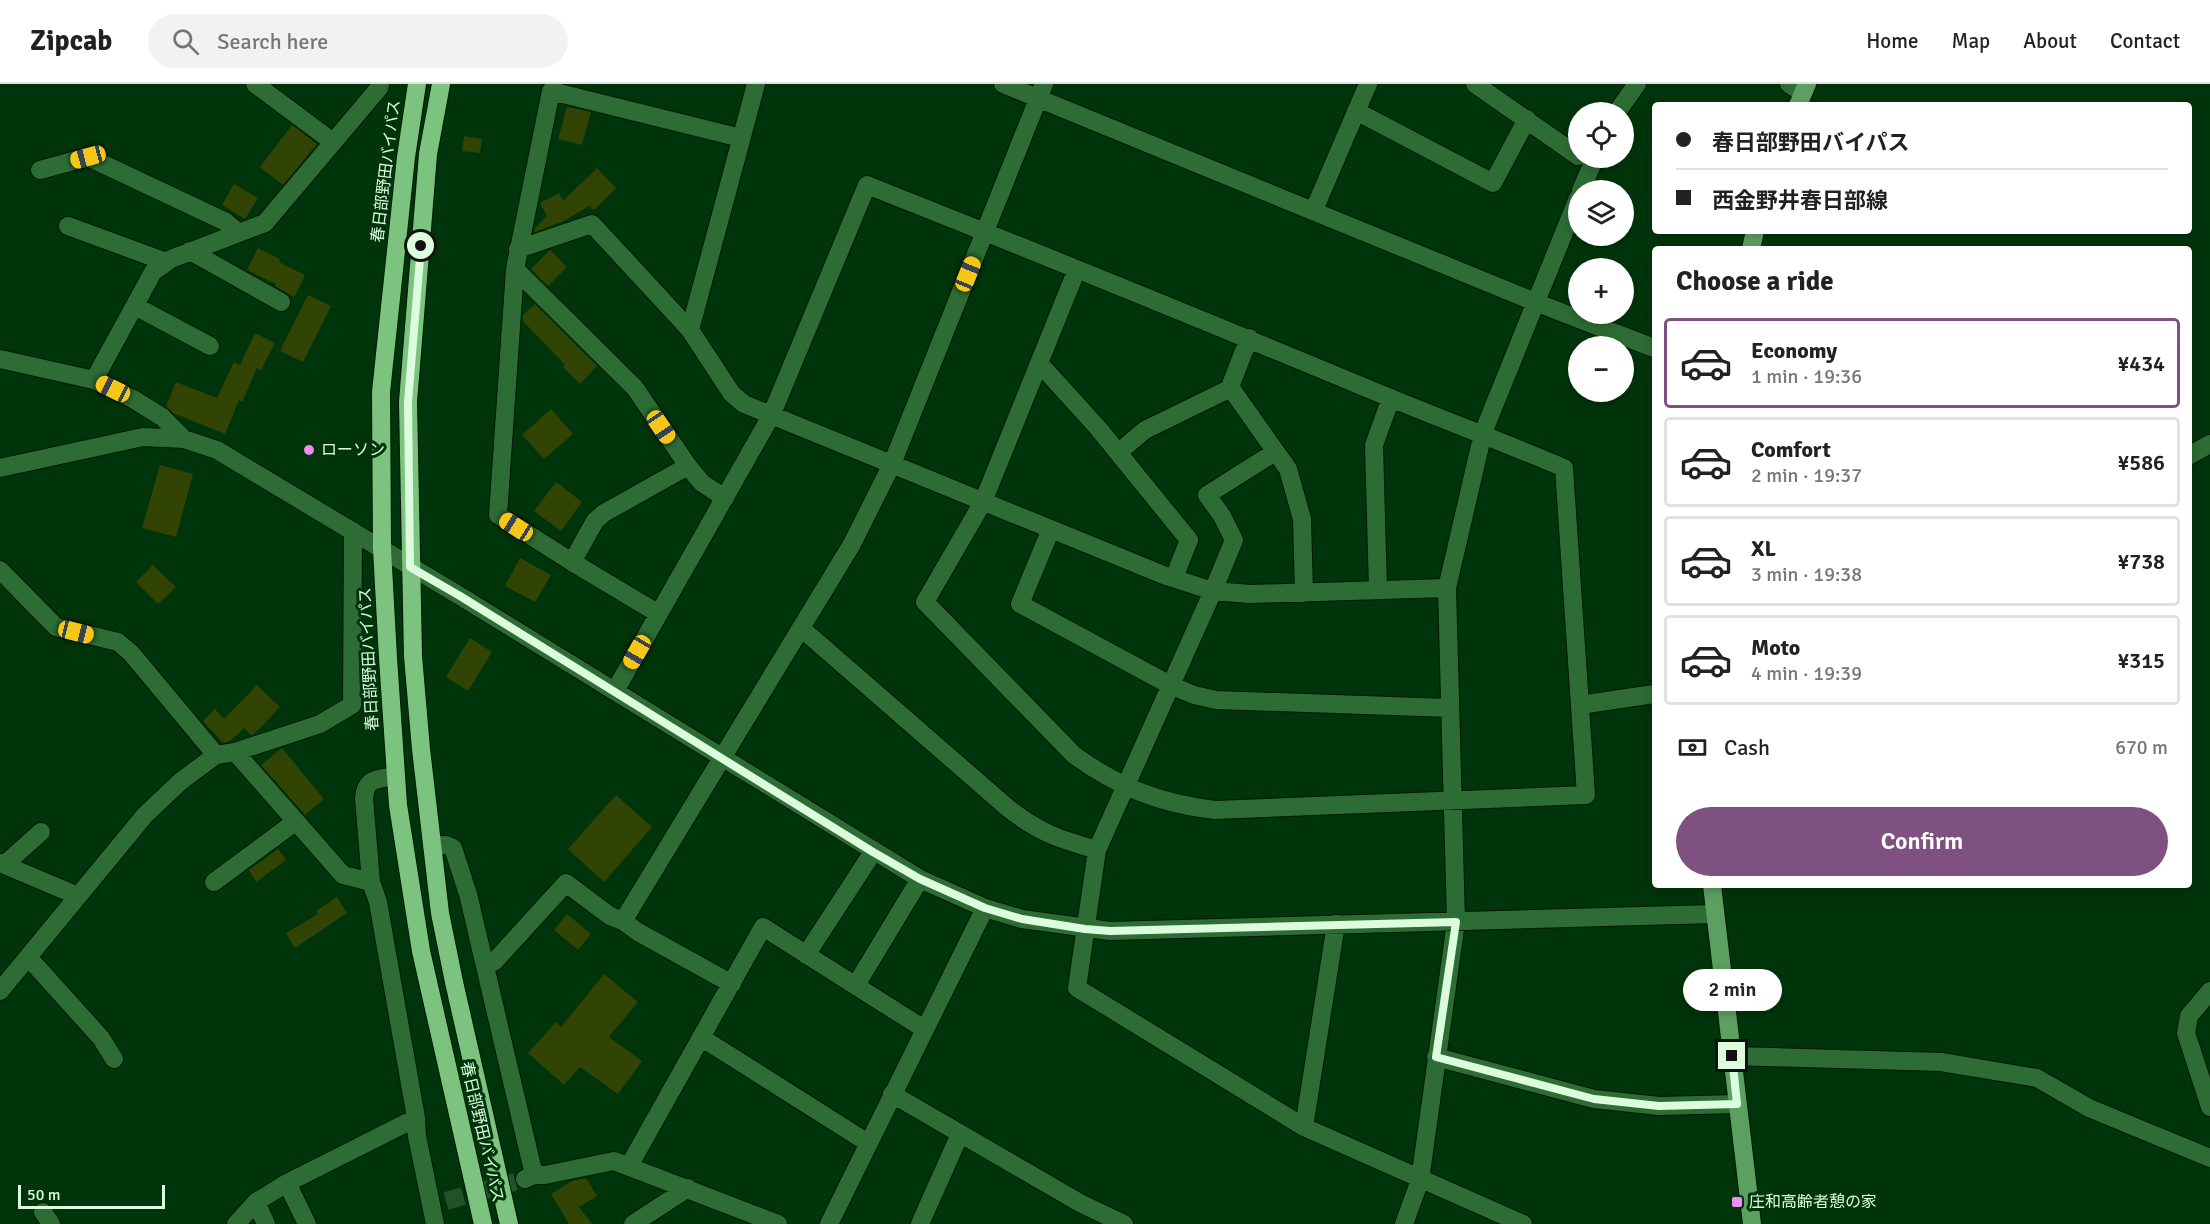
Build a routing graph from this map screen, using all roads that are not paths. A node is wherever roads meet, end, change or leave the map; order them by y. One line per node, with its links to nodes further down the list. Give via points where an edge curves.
1 (255, 84): 15 (street)
2 (380, 84): 15 (street)
3 (417, 84): 54 (highway, 春日部野田バイパス, via 381,392)
4 (441, 84): 56 (highway, 春日部野田バイパス, via 428,154 408,402)
5 (756, 84): 14 (street)
6 (1003, 84): 10 (street)
7 (1368, 84): 12 (street)
8 (1637, 84): 11 (street)
9 (1479, 85): 13 (street)
10 (1041, 91): 18 (street); 21 (street)
11 (1624, 102)
12 (1356, 111): 13 (street, via 1493,183); 18 (street)
13 (1527, 119): 16 (street)
14 (741, 138): 23 (street, via 551,91); 31 (street)
15 (333, 142): 22 (street, via 265,223)
16 (1568, 147)
17 (39, 170): 22 (street, via 88,157 226,222)
18 (1314, 210): 29 (street)
19 (1568, 222): 29 (street)
20 (68, 226): 25 (street)
21 (985, 231): 27 (street); 40 (street, via 867,184); 47 (street)
22 (239, 233): 24 (street)
23 (518, 249): 26 (street); 31 (street, via 592,224)
24 (190, 251): 25 (street); 28 (street)
25 (166, 262): 30 (street, via 153,273)
26 (515, 269): 48 (street, via 635,388); 55 (street, via 498,515)
27 (1077, 269): 32 (street); 36 (street)
28 (281, 302)
29 (1535, 302): 34 (street); 41 (street)
30 (135, 306): 33 (street); 37 (street)
31 (690, 330): 40 (street, via 732,394)
32 (1249, 338): 38 (street); 39 (street)
33 (210, 346)
34 (1652, 347)
35 (0, 359): 37 (street)
36 (1039, 363): 44 (street); 51 (street)
37 (94, 380): 42 (street, via 162,417)
38 (1231, 388): 44 (street, via 1145,430); 45 (street)
39 (1390, 398): 41 (street); 61 (street, via 1374,445)
40 (771, 416): 47 (street); 50 (street)
41 (1483, 433): 59 (street); 68 (street, via 1564,468)
42 (184, 439): 49 (street, via 143,437); 53 (street, via 217,450)
43 (2210, 444): 46 (street)
44 (1119, 452): 58 (street, via 1190,540)
45 (1275, 452): 60 (street, via 1207,495 1234,540); 62 (street, via 1288,469 1302,519)
46 (2192, 454)
47 (892, 464): 51 (street); 64 (street, via 852,544)
48 (687, 466): 50 (street, via 702,483); 55 (street, via 604,513 595,521)
49 (0, 468)
50 (725, 498): 63 (street)
51 (982, 501): 52 (street); 74 (street, via 925,602 1074,755)
52 (1051, 529): 58 (street); 65 (street, via 1020,604)
53 (354, 531): 54 (street); 70 (street, via 352,705 320,724)
54 (382, 549): 56 (street); 73 (highway, 春日部野田バイパス)
55 (572, 562): 63 (street)
56 (410, 567): 66 (street); 78 (highway, 春日部野田バイパス, via 413,656)
57 (0, 570): 71 (street, via 56,627 118,642 131,653)
58 (1174, 578): 60 (street)
59 (1447, 588): 61 (street); 69 (street)
60 (1213, 591): 62 (street); 65 (street)
61 (1378, 591): 62 (street)
62 (1304, 593)
63 (659, 614): 66 (street)
64 (801, 628): 72 (street); 79 (street, via 1029,825 1055,838)
65 (1170, 685): 69 (street, via 1216,700); 74 (street)
66 (615, 691): 72 (street)
67 (1652, 694): 68 (street)
68 (1580, 705): 75 (street, via 1586,795)
69 (1449, 708): 75 (street)
70 (235, 752): 71 (street); 76 (street)
71 (216, 755): 86 (street, via 145,815)
72 (722, 758): 80 (street); 89 (street)
73 (395, 776): 84 (street, via 365,787); 123 (highway, 春日部野田バイパス, via 421,951)
74 (1124, 785): 75 (street, via 1175,804 1215,810); 79 (street)
75 (1454, 799): 90 (street)
76 (295, 822): 83 (street); 84 (street, via 343,875)
77 (40, 832): 81 (street)
78 (432, 846): 113 (street, via 453,848 468,894 530,1177 614,1161); 124 (highway, 春日部野田バイパス, via 454,982)
79 (1097, 850): 92 (street)
80 (873, 852): 82 (street); 93 (street)
81 (2, 863): 86 (street)
82 (920, 879): 87 (street); 97 (street)
83 (214, 882)
84 (371, 882): 108 (street, via 378,902)
85 (1712, 888): 88 (main road)
86 (78, 896): 94 (street)
87 (985, 908): 92 (street, via 1022,919); 100 (street)
88 (1715, 914): 90 (street); 102 (main road)
89 (623, 921): 95 (street, via 610,916 566,883); 96 (street)
90 (1456, 922): 91 (street); 103 (street)
91 (1336, 924): 92 (street); 109 (street)
92 (1085, 929): 109 (street, via 1077,988)
93 (807, 955): 96 (street, via 763,927); 97 (street)
94 (28, 957): 98 (street); 104 (street, via 101,1038)
95 (494, 962)
96 (732, 984): 101 (street)
97 (856, 985): 100 (street)
98 (0, 991)
99 (2210, 991): 107 (street, via 2189,1016 2186,1033)
100 (924, 1029): 105 (street)
101 (702, 1038): 111 (street); 113 (street)
102 (1732, 1056): 106 (main road); 112 (street, via 1941,1062 2037,1078 2089,1108)
103 (1436, 1057): 106 (street, via 1594,1099 1659,1106); 114 (street)
104 (114, 1059)
105 (892, 1094): 110 (street); 111 (street)
106 (1737, 1104): 132 (main road)
107 (2210, 1107)
108 (416, 1118): 115 (street); 122 (street, via 417,1136 438,1203)
109 (1304, 1127): 114 (street)
110 (960, 1134): 128 (street); 129 (street)
111 (868, 1143): 127 (street)
112 (2210, 1158)
113 (629, 1166): 116 (street)
114 (1420, 1180): 130 (street); 131 (street)
115 (287, 1183): 117 (street); 121 (street)
116 (688, 1188): 118 (street); 125 (street)
117 (256, 1202): 119 (street); 120 (street)
118 (740, 1217): 126 (street)
119 (236, 1224)
120 (266, 1224)
121 (307, 1224)
122 (435, 1224)
123 (483, 1224)
124 (509, 1224)
125 (633, 1224)
126 (778, 1224)
127 (829, 1224)
128 (920, 1224)
129 (1124, 1224)
130 (1404, 1224)
131 (1523, 1224)
132 (1752, 1224)

